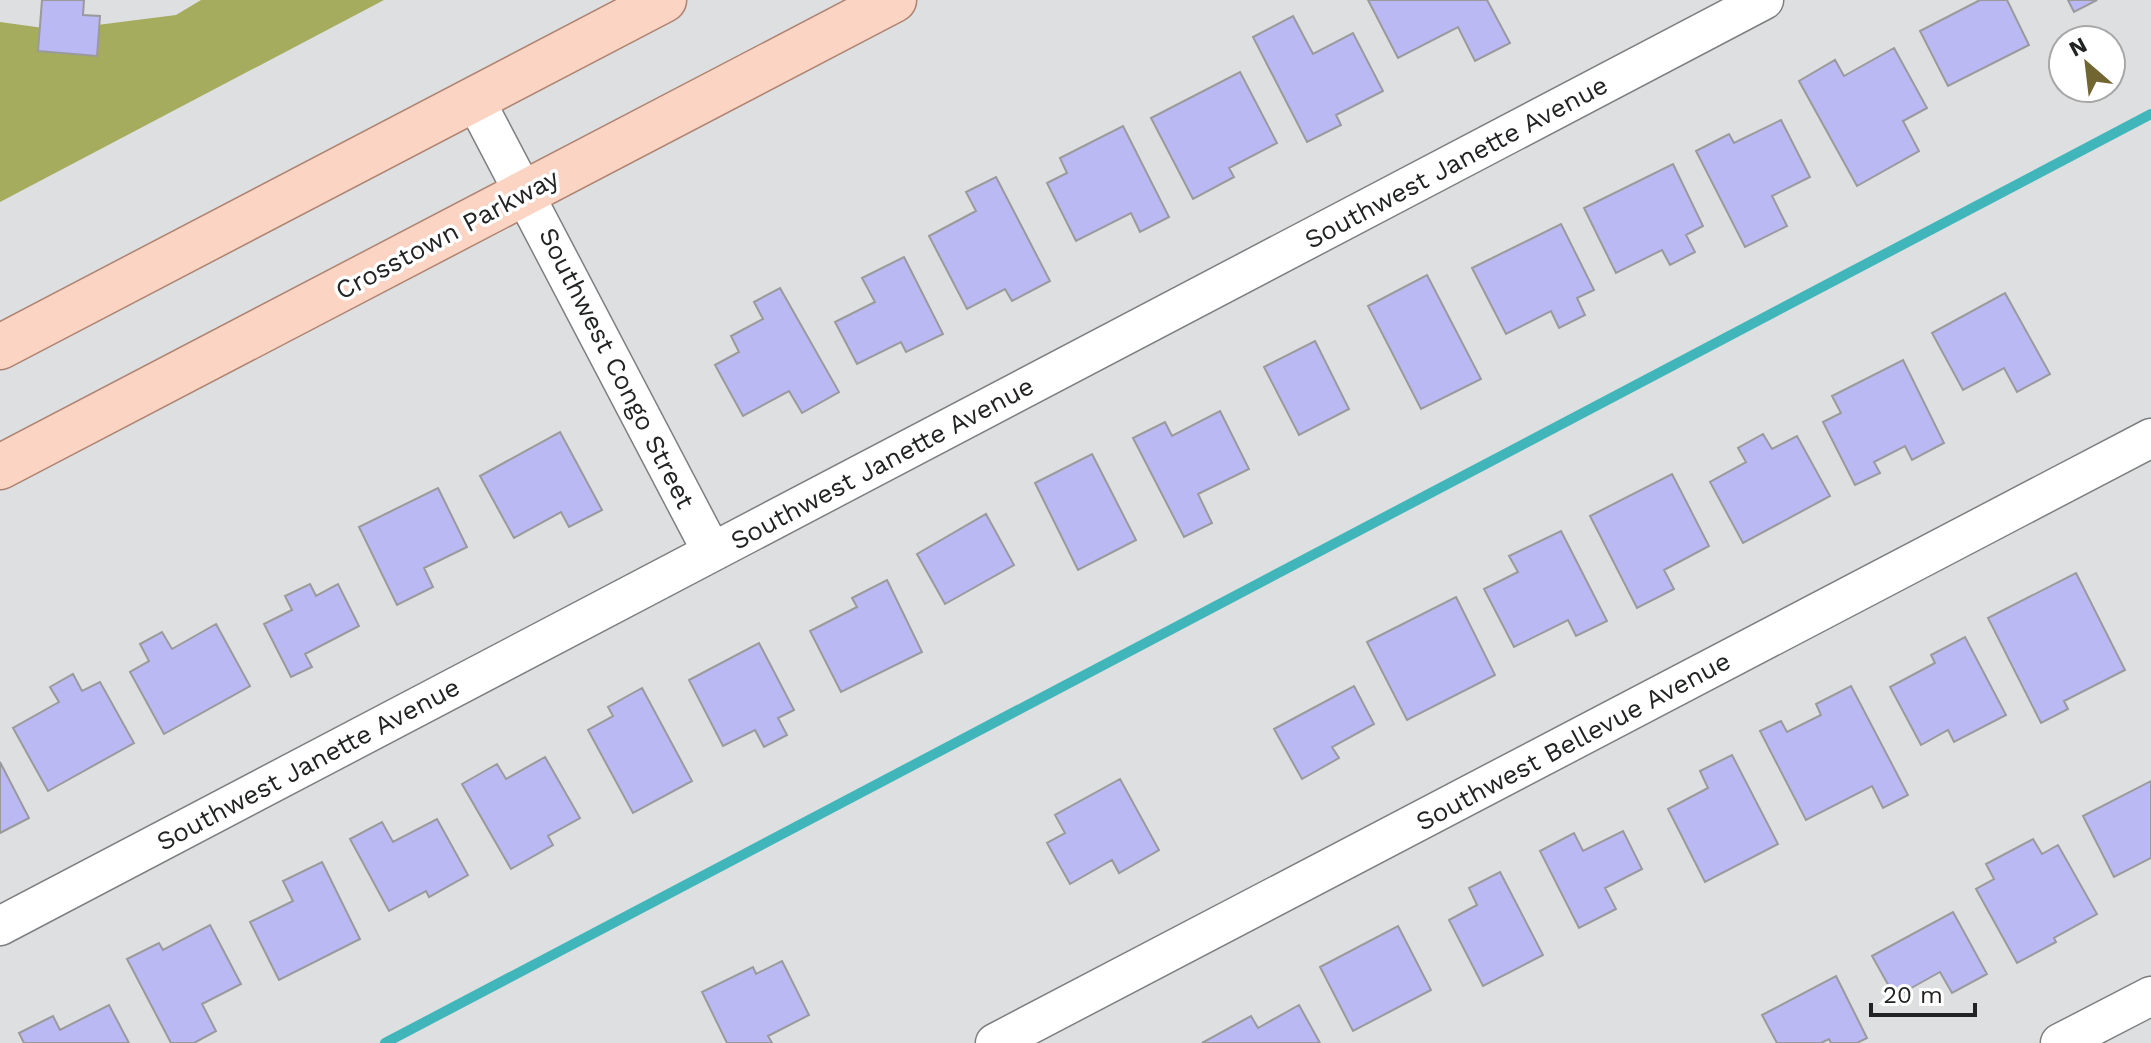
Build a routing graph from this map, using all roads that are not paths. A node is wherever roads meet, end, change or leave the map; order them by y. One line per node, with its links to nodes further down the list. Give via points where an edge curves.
1 (664, 0): 4 (main road)
2 (894, 0): 5 (main road, Crosstown Parkway)
3 (1764, 0): 9 (street, Southwest Janette Avenue)
4 (475, 100): 5 (street, Southwest Congo Street); 6 (main road)
5 (527, 193): 8 (main road, Crosstown Parkway); 9 (street, Southwest Congo Street)
6 (0, 347)
7 (2151, 438): 12 (street, Southwest Bellevue Avenue)
8 (0, 467)
9 (712, 552): 10 (street, Southwest Janette Avenue)
10 (0, 926)
11 (2151, 996): 13 (street)
12 (995, 1043)
13 (2060, 1043)

